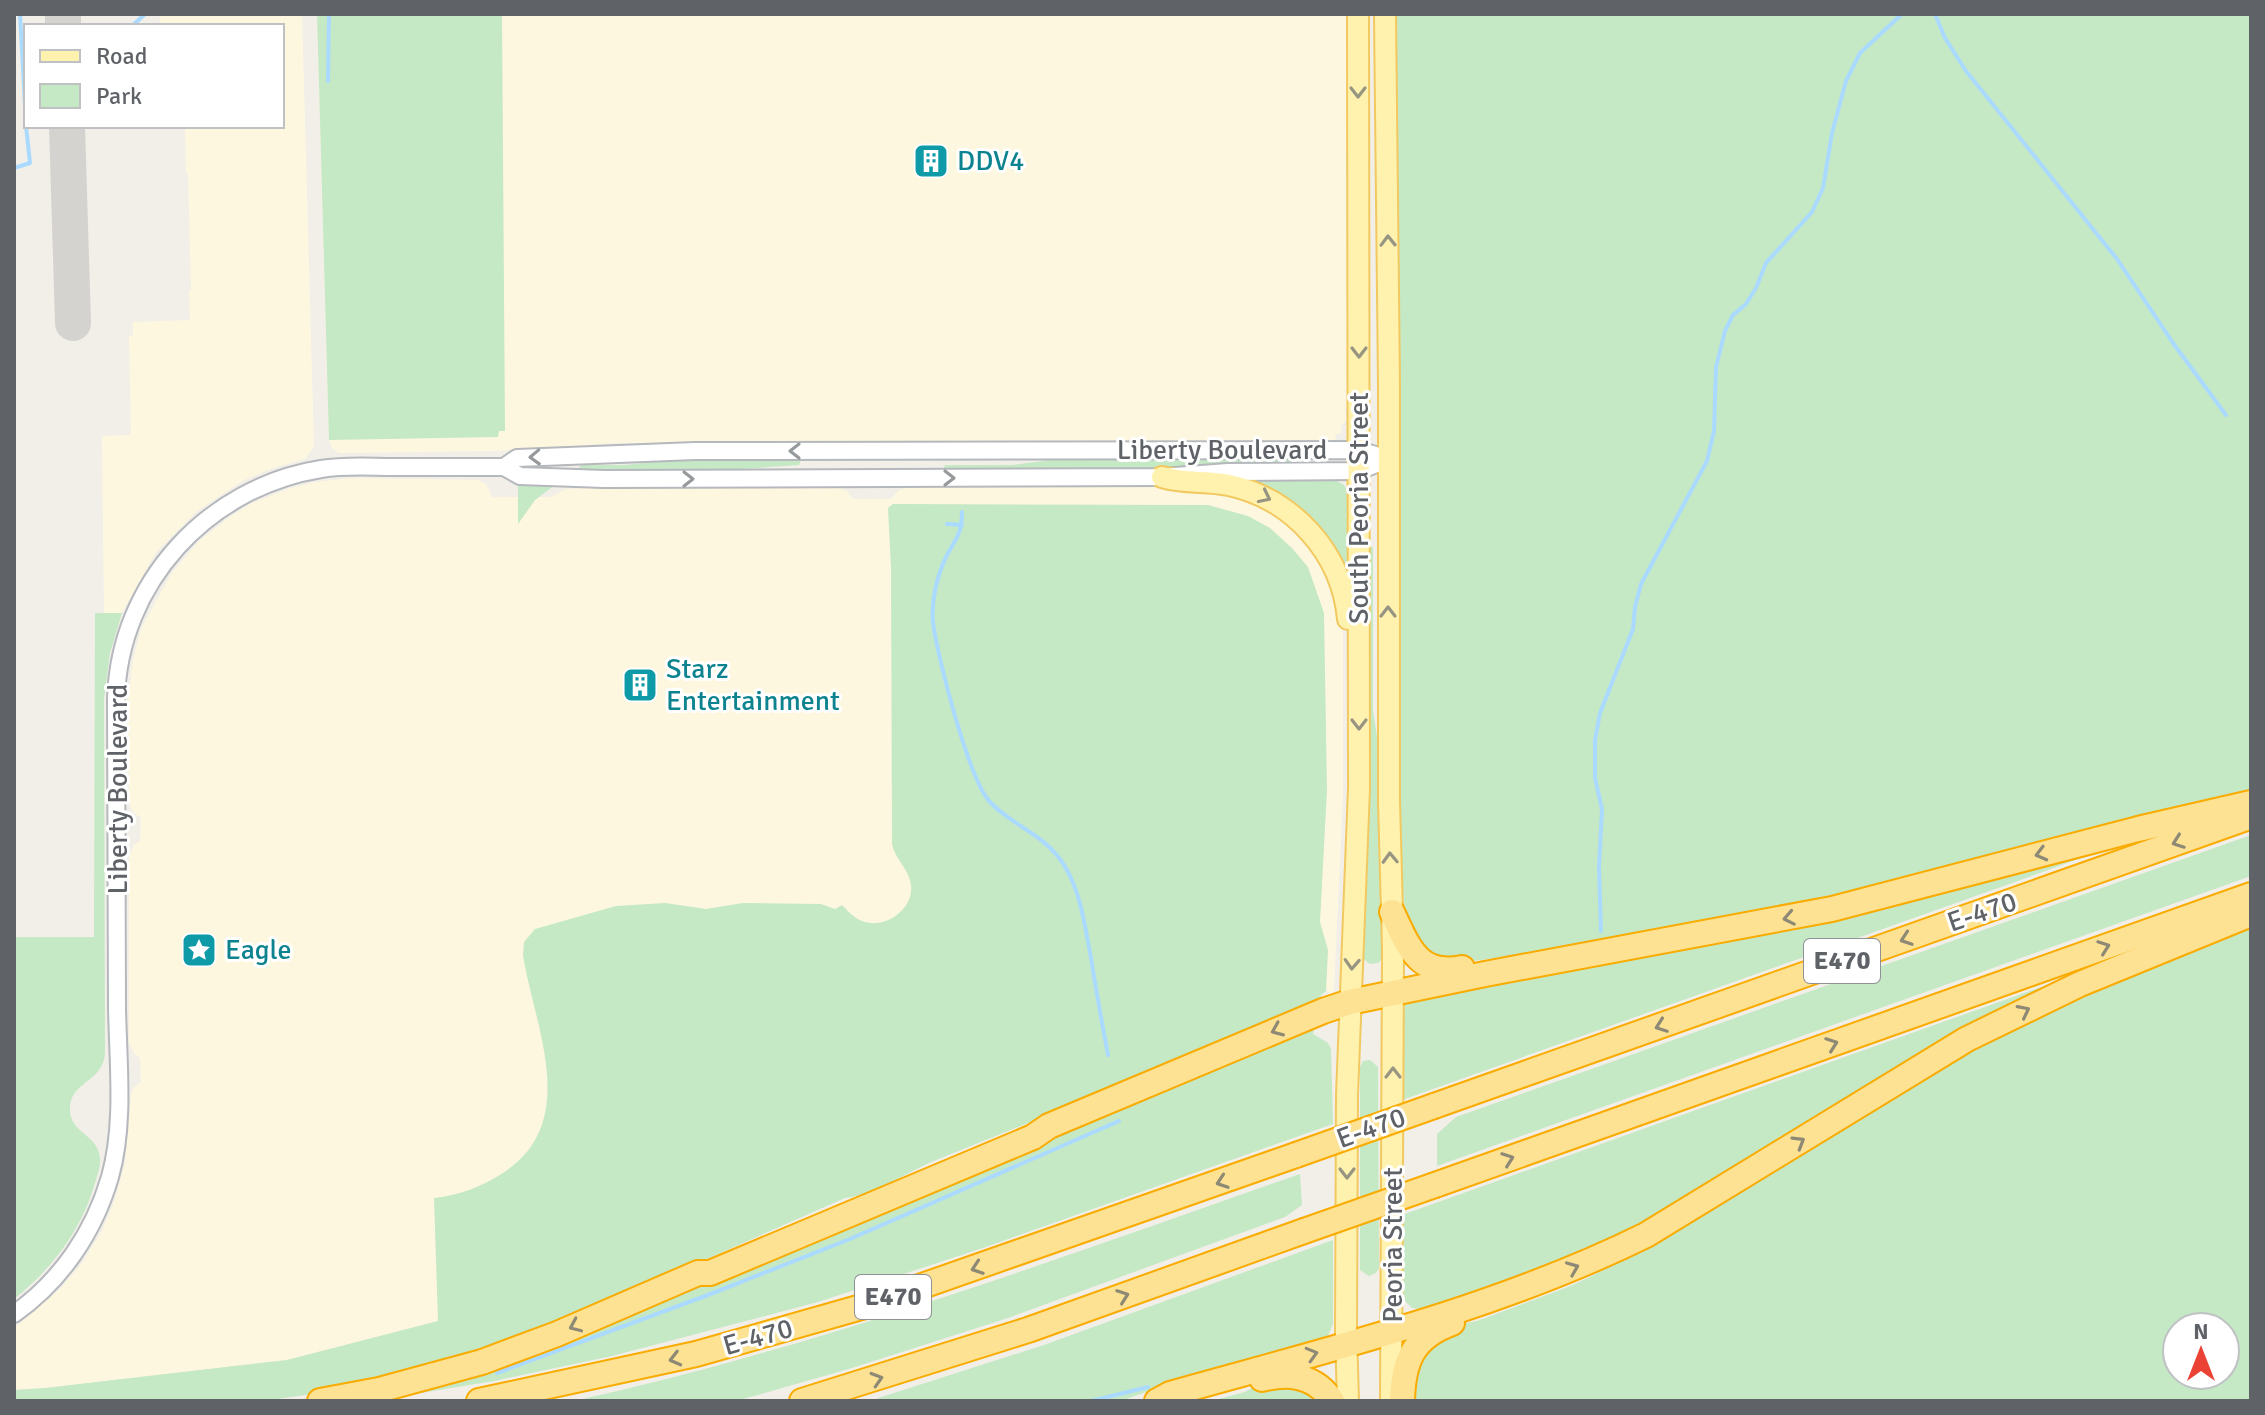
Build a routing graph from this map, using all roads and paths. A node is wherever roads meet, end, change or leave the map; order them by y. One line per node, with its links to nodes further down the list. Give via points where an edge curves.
1 (1358, 14): 3 (main road, South Peoria Street, one-way to 3)
2 (1385, 14): 4 (main road, South Peoria Street, one-way to 2)
3 (1359, 450): 4 (street, Liberty Boulevard); 5 (street, Liberty Boulevard, one-way to 5, via 673,451 517,458); 6 (main road, South Peoria Street)
4 (1388, 459): 6 (street, Liberty Boulevard); 12 (main road, South Peoria Street, one-way to 4)
5 (504, 467): 7 (street, Liberty Boulevard, one-way to 7, via 520,476 604,479); 18 (street, Liberty Boulevard, via 346,466 280,478 247,492 204,521 173,551 150,584 128,632 117,682 117,1111 111,1171 97,1212 73,1255)
6 (1359, 471): 7 (street, Liberty Boulevard); 8 (main road, South Peoria Street)
7 (1162, 477): 8 (main road, one-way to 8, via 1253,492 1300,521 1339,578 1348,650)
8 (1359, 674): 16 (main road, South Peoria Street, one-way to 16)
9 (2251, 803): 14 (highway, one-way to 14, via 1818,912)
10 (2251, 816): 22 (highway, E-470 / E470, one-way to 22, bridge, via 865,1306 696,1354)
11 (2251, 895): 23 (highway, E470, one-way to 11, bridge, via 1014,1335)
12 (1392, 912): 14 (highway, via 1413,953 1433,969 1491,963); 15 (main road, South Peoria Street)
13 (2251, 914): 17 (highway, one-way to 13, via 1646,1235 1967,1039 2080,984)
14 (1516, 969): 15 (highway)
15 (1393, 992): 16 (highway); 19 (main road, Peoria Street, one-way to 15)
16 (1350, 1002): 20 (main road, Peoria Street, one-way to 20); 21 (highway, one-way to 21, via 863,1198 567,1330 482,1362)
17 (1537, 1283): 19 (highway); 29 (highway, via 1497,1307 1426,1336 1406,1363)
18 (14, 1314)
19 (1393, 1330): 20 (highway); 28 (main road, Peoria Street)
20 (1346, 1344): 24 (highway, one-way to 20); 27 (main road, Peoria Street)
21 (320, 1401)
22 (479, 1401)
23 (802, 1401)
24 (1157, 1401)
25 (1182, 1401): 26 (highway, via 1283,1375 1312,1382)
26 (1332, 1401)
27 (1348, 1401)
28 (1391, 1401)
29 (1402, 1401)

